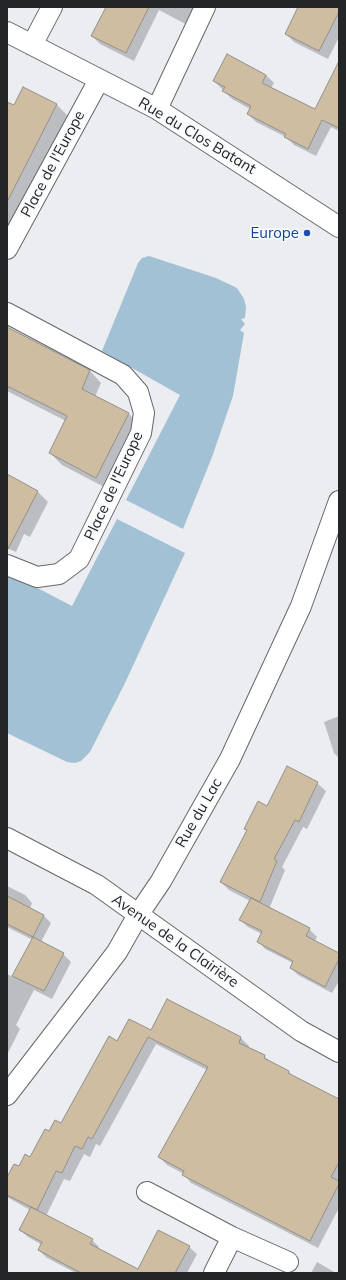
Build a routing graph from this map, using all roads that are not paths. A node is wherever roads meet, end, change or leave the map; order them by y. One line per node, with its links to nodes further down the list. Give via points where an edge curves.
1 (52, 7): 4 (street)
2 (205, 7): 6 (street)
3 (7, 32): 4 (street, Rue du Clos Batant)
4 (32, 44): 5 (street, Rue du Clos Batant)
5 (99, 80): 6 (street, Rue du Clos Batant); 8 (street, Place de l'Europe)
6 (157, 109): 7 (street, Rue du Clos Batant)
7 (339, 228)
8 (7, 249)
9 (7, 313): 11 (street, Place de l'Europe, via 123,375 138,392 144,413 141,433 79,559 59,574 37,577)
10 (339, 501): 13 (street, Rue du Lac, via 303,600 230,759 161,881)
11 (7, 565)
12 (7, 838): 13 (street, Avenue de la Clairière, via 97,885)
13 (138, 914): 14 (street, Avenue de la Clairière, via 301,1031); 15 (street, Rue du Lac, via 117,952)
14 (339, 1052)
15 (7, 1095)
16 (147, 1192): 17 (street)
17 (232, 1237): 18 (street); 19 (street)
18 (288, 1262)
19 (214, 1273)

